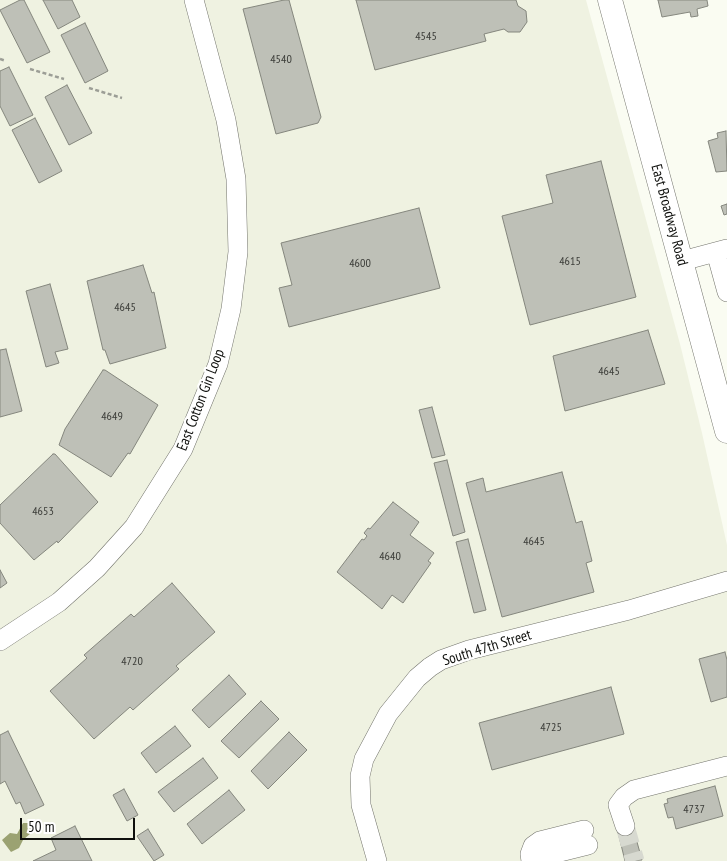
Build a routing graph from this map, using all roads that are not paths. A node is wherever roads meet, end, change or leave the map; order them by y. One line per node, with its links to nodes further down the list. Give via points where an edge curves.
1 (194, 0): 8 (street, East Cotton Gin Loop, via 226,120 236,180 238,252 231,309 218,364 184,449 134,527 97,568 59,602)
2 (610, 0): 4 (main road, East Broadway Road)
3 (721, 250): 4 (street); 5 (street)
4 (682, 261): 6 (main road, East Broadway Road)
5 (727, 292)
6 (727, 431)
7 (727, 581): 11 (street, South 47th Street, via 629,610 468,650 430,667 388,714 364,759 360,776 361,805)
8 (0, 641)
9 (727, 766): 10 (street, via 634,790 618,805)
10 (624, 826)
11 (377, 861)
12 (531, 861): 13 (street, via 533,846 586,837)
13 (538, 861)

